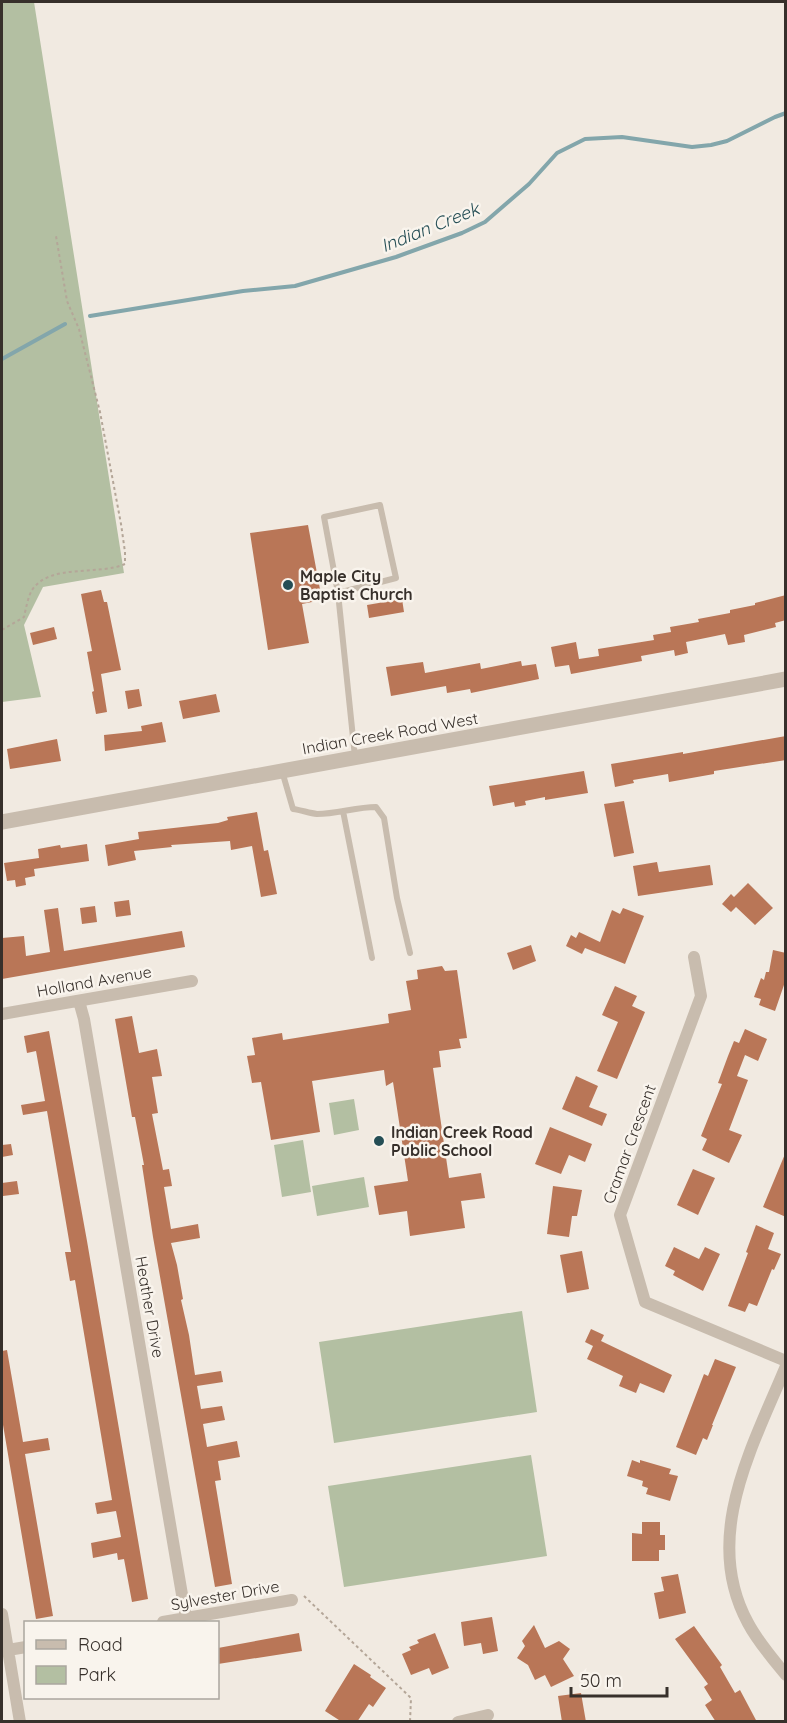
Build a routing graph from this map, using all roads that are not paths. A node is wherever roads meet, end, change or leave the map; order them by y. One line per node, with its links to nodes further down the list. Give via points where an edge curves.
1 (338, 593): 1 (lane, via 396,578 380,505 324,517); 3 (lane)
2 (786, 679): 3 (street, Indian Creek Road West)
3 (355, 757): 4 (street, Indian Creek Road West)
4 (282, 771): 5 (lane, via 293,809 315,814); 6 (street, Indian Creek Road West)
5 (343, 812): 7 (lane, via 376,807 384,818); 9 (lane)
6 (2, 822)
7 (410, 953)
8 (694, 957): 13 (street, Cramar Crescent, via 701,996 620,1215 645,1302)
9 (372, 958)
10 (192, 981): 11 (street, Holland Avenue)
11 (79, 1001): 12 (street, Holland Avenue); 17 (street, Heather Drive)
12 (2, 1014)
13 (786, 1361)
14 (786, 1366): 21 (street, via 734,1500 729,1527 735,1588 747,1622)
15 (292, 1600): 17 (street, Sylvester Drive)
16 (2, 1614): 20 (street)
17 (186, 1618): 18 (street, Sylvester Drive)
18 (172, 1621)
19 (24, 1647): 20 (street)
20 (4, 1651): 23 (street)
21 (786, 1675)
22 (488, 1715): 24 (street)
23 (20, 1722)
24 (458, 1722)

